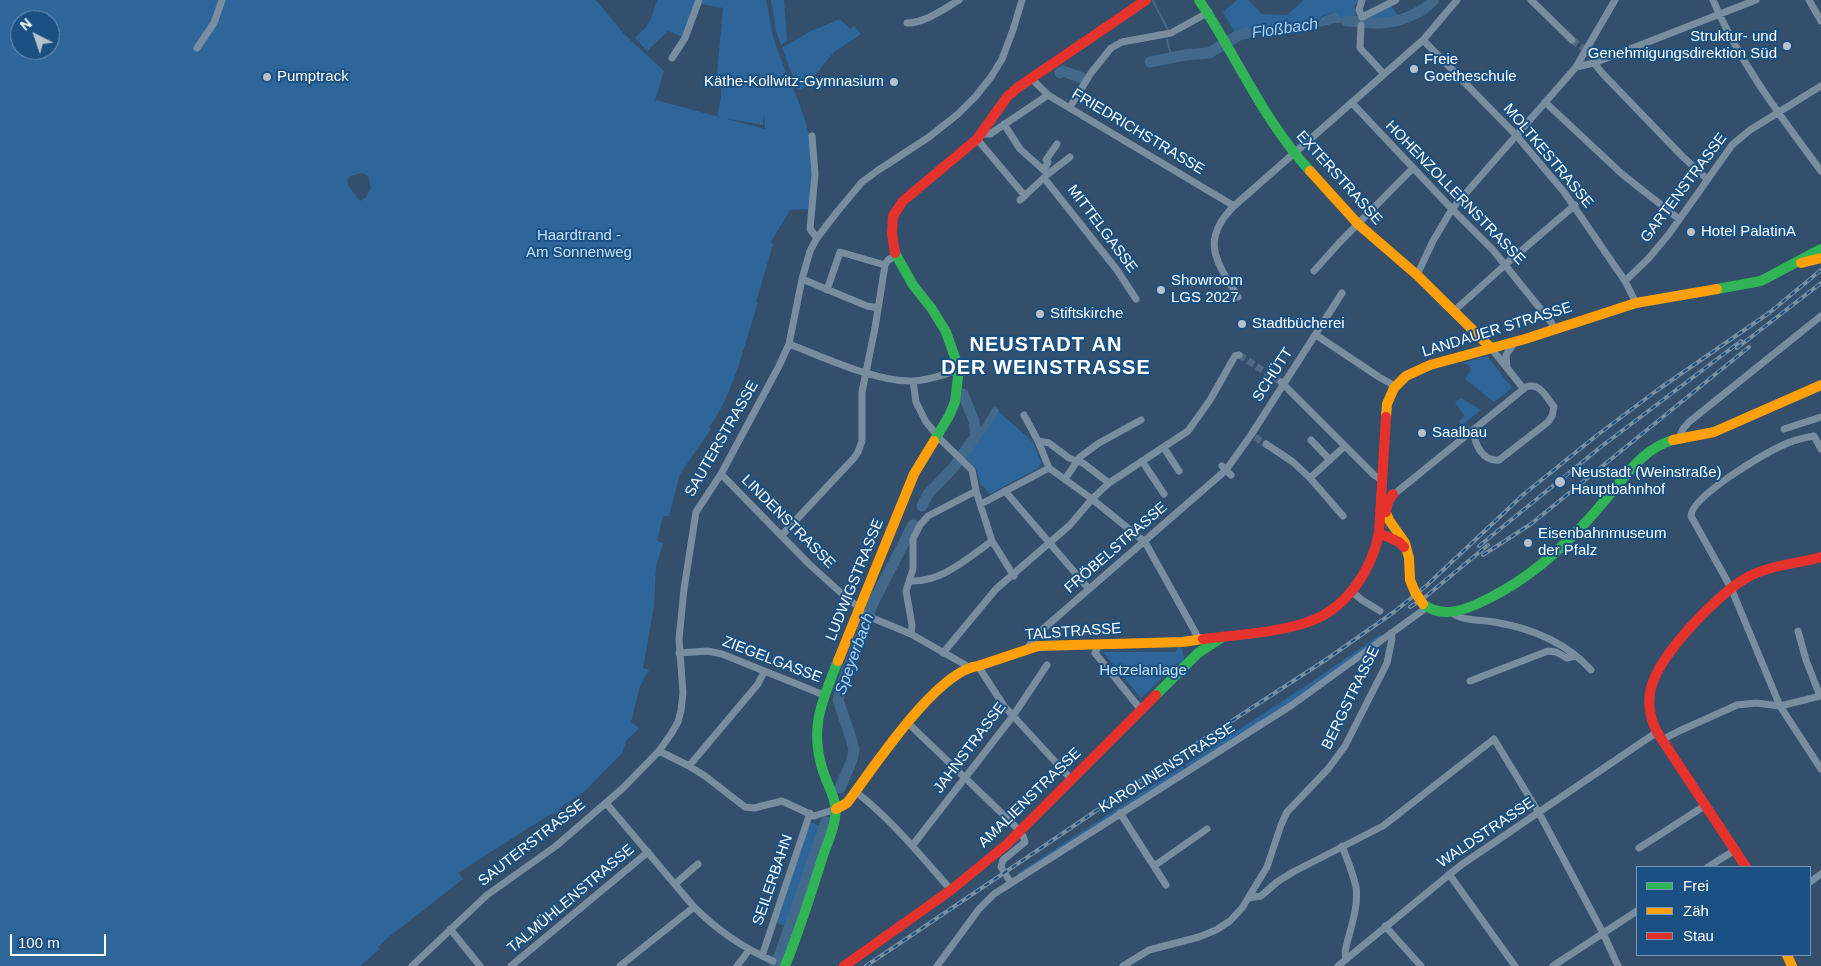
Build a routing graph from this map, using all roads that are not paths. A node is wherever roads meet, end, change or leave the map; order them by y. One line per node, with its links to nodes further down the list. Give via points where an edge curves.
1 (222, 0): 22 (street, via 214,23)
2 (699, 0): 23 (street, via 685,38)
3 (959, 0): 18 (street, via 935,14)
4 (1022, 0): 50 (street, SAUTERSTRASSE, via 1002,59 976,96 929,137 862,182)
5 (1146, 0): 27 (main road)
6 (1199, 0): 15 (main road, EXTERSTRASSE)
7 (1362, 0): 8 (street, via 1362,17)
8 (1396, 0)
9 (1457, 0): 20 (street)
10 (1531, 0): 21 (street)
11 (1615, 0): 25 (street)
12 (1712, 0): 16 (street)
13 (1756, 0): 16 (street)
14 (1809, 0): 17 (street)
15 (1208, 12): 32 (street, via 1171,33 1122,42 1111,48 1090,73); 39 (main road, EXTERSTRASSE, via 1266,114)
16 (1718, 14): 24 (street); 33 (street, via 1738,52)
17 (1821, 21)
18 (907, 23)
19 (1361, 25): 26 (street, via 1360,48)
20 (1422, 40): 26 (street); 35 (street, MOLTKESTRASSE)
21 (1572, 40)
22 (197, 48)
23 (672, 58)
24 (1594, 63): 25 (street); 44 (street)
25 (1576, 67): 30 (street)
26 (1384, 74): 31 (street)
27 (1031, 78): 29 (street, FRIEDRICHSTRASSE); 37 (main road, via 1007,97)
28 (1821, 86): 33 (street, GARTENSTRASSE)
29 (1048, 95): 32 (street, FRIEDRICHSTRASSE); 34 (street)
30 (1545, 102): 35 (street); 48 (street, via 1622,174)
31 (1352, 103): 39 (street); 41 (street, HOHENZOLLERNSTRASSE)
32 (1070, 107): 46 (street, FRIEDRICHSTRASSE)
33 (1778, 112): 42 (street); 44 (street, GARTENSTRASSE, via 1740,137)
34 (1004, 124): 37 (street, via 990,134); 43 (street, MITTELGASSE, via 1020,149)
35 (1516, 135): 45 (street, MOLTKESTRASSE); 47 (street)
36 (812, 136): 50 (street, via 815,174 810,229)
37 (980, 136): 43 (street, via 1022,198); 52 (main road, via 959,149 898,206 892,224)
38 (1057, 144): 43 (street, via 1046,160)
39 (1295, 153): 46 (street); 49 (main road, EXTERSTRASSE)
40 (1070, 157): 43 (street)
41 (1413, 168): 47 (street, HOHENZOLLERNSTRASSE); 49 (street)
42 (1821, 171)
43 (1046, 174): 64 (street, MITTELGASSE)
44 (1707, 179): 48 (street, GARTENSTRASSE)
45 (1574, 205): 54 (street); 60 (street, MOLTKESTRASSE)
46 (1234, 206): 63 (street, via 1221,221 1214,240 1218,262)
47 (1452, 209): 54 (street, HOHENZOLLERNSTRASSE); 58 (street)
48 (1679, 219): 60 (street, GARTENSTRASSE, via 1658,248)
49 (1358, 224): 57 (street); 58 (main road, EXTERSTRASSE)
50 (817, 238): 59 (street, SAUTERSTRASSE)
51 (1821, 249): 56 (main road, LANDAUER STRASSE)
52 (896, 256): 55 (street); 77 (main road, via 946,332)
53 (1821, 258): 56 (main road, LANDAUER STRASSE)
54 (1506, 264): 67 (street); 69 (street, HOHENZOLLERNSTRASSE)
55 (885, 265): 61 (street, via 840,252); 66 (street)
56 (1791, 265): 65 (main road, LANDAUER STRASSE, via 1754,282)
57 (1314, 271)
58 (1417, 275): 67 (main road, EXTERSTRASSE)
59 (802, 279): 61 (street); 72 (street, SAUTERSTRASSE)
60 (1625, 281): 65 (street, MOLTKESTRASSE)
61 (827, 290): 66 (street)
62 (1342, 293): 70 (street, SCHÜTT)
63 (1238, 297)
64 (1136, 299)
65 (1636, 303): 69 (main road, LANDAUER STRASSE)
66 (878, 308): 78 (street)
67 (1454, 311): 73 (main road, EXTERSTRASSE)
68 (1821, 316): 90 (street, via 1690,422)
69 (1554, 329): 71 (main road, LANDAUER STRASSE)
70 (1316, 335): 80 (street, SCHÜTT); 82 (street)
71 (1515, 342): 73 (main road, LANDAUER STRASSE); 76 (street, via 1506,355)
72 (789, 344): 78 (street); 103 (street, SAUTERSTRASSE)
73 (1491, 348): 76 (street); 82 (main road, LANDAUER STRASSE, via 1425,366)
74 (1237, 356): 95 (street, via 1188,431)
75 (978, 362): 77 (street)
76 (1507, 368): 83 (street)
77 (959, 369): 79 (street); 89 (main road, LUDWIGSTRASSE, via 955,402)
78 (865, 372): 79 (street); 119 (street, via 862,441 858,452)
79 (913, 381): 89 (street, via 919,408)
80 (1282, 383): 94 (street); 102 (street, SCHÜTT, via 1253,436)
81 (1821, 385): 90 (main road, via 1714,432)
82 (1395, 386): 106 (main road, via 1387,404)
83 (1524, 388): 88 (street); 88 (street, via 1537,386 1546,396 1554,407 1550,419 1499,460 1487,458 1476,445)
84 (1024, 415): 92 (street)
85 (1821, 417): 87 (street)
86 (1141, 420): 98 (street, via 1099,443)
87 (1784, 429)
88 (1474, 430): 111 (street)
89 (938, 436): 108 (street, via 972,470); 132 (main road, LUDWIGSTRASSE, via 914,474)
90 (1679, 438): 133 (main road, via 1664,442 1648,452 1570,541 1525,579 1483,602)
91 (1311, 440): 97 (street)
92 (1038, 441): 98 (street, via 1049,443); 100 (street)
93 (1266, 444): 104 (street)
94 (1345, 446): 97 (street); 106 (street)
95 (1164, 448): 99 (street); 101 (street)
96 (1821, 448): 127 (street, via 1814,436 1781,446 1737,471 1693,508 1692,519)
97 (1330, 460): 104 (street)
98 (1076, 461): 105 (street); 107 (street)
99 (1142, 461): 107 (street); 110 (street)
100 (1049, 468): 105 (street); 109 (street)
101 (1179, 471)
102 (1226, 471): 121 (street, FRÖBELSTRASSE)
103 (721, 474): 119 (street, LINDENSTRASSE); 143 (street, SAUTERSTRASSE, via 696,512 684,589)
104 (1310, 478): 116 (street)
105 (1064, 479): 112 (street)
106 (1382, 480): 113 (main road)
107 (1109, 483): 112 (street)
108 (976, 491): 114 (street); 126 (street, via 923,521 913,539)
109 (1005, 491): 114 (street); 122 (street)
110 (1164, 494)
111 (1393, 494): 113 (street); 115 (main road)
112 (1092, 498): 121 (street); 122 (street)
113 (1381, 501): 115 (main road); 118 (main road)
114 (981, 504): 120 (street)
115 (1386, 512): 117 (main road)
116 (1343, 516)
117 (1394, 529): 118 (main road); 123 (main road)
118 (1379, 533): 123 (main road, via 1399,542); 129 (main road, via 1378,546 1369,568)
119 (781, 536): 132 (street, LINDENSTRASSE)
120 (992, 541): 125 (street); 126 (street, via 945,572)
121 (1145, 542): 128 (street, FRÖBELSTRASSE); 138 (street)
122 (1050, 543): 125 (street); 128 (street)
123 (1408, 552): 130 (main road, bridge, via 1410,580)
124 (1821, 557): 127 (main road, via 1756,574)
125 (1014, 576): 144 (street, via 996,590)
126 (910, 580): 136 (street, via 906,594)
127 (1730, 588): 154 (street); 158 (main road, via 1655,675 1649,693 1649,710)
128 (1089, 590): 141 (street, FRÖBELSTRASSE, via 1035,636)
129 (1351, 591): 131 (street); 137 (main road, TALSTRASSE, via 1330,611 1306,624)
130 (1424, 606): 133 (main road); 135 (street, KAROLINENSTRASSE)
131 (1380, 611)
132 (864, 613): 136 (street, LINDENSTRASSE); 152 (main road, LUDWIGSTRASSE)
133 (1452, 613): 145 (street, via 1522,628 1548,638)
134 (1798, 631): 153 (street)
135 (1391, 632): 170 (street, KAROLINENSTRASSE, via 1292,705); 190 (street, BERGSTRASSE, via 1387,663 1345,746 1287,812 1267,866)
136 (911, 634): 144 (street, LINDENSTRASSE)
137 (1223, 637): 138 (main road, TALSTRASSE); 142 (main road, AMALIENSTRASSE)
138 (1199, 640): 139 (main road, TALSTRASSE); 142 (main road)
139 (1183, 642): 140 (main road, TALSTRASSE); 146 (main road, via 1191,650)
140 (1099, 644): 141 (main road, TALSTRASSE); 155 (street, via 1095,653)
141 (1028, 648): 148 (main road, TALSTRASSE)
142 (1198, 652): 146 (main road, AMALIENSTRASSE)
143 (679, 653): 150 (street, ZIEGELGASSE, via 708,650); 159 (street, SAUTERSTRASSE, via 683,693 681,710 678,722)
144 (943, 653): 148 (street, LINDENSTRASSE)
145 (1576, 656): 149 (street); 151 (street, via 1568,658 1548,651)
146 (1189, 662): 155 (main road, AMALIENSTRASSE)
147 (1047, 665): 156 (street, JAHNSTRASSE)
148 (973, 667): 156 (street); 157 (main road, TALSTRASSE, via 942,686)
149 (1591, 670)
150 (764, 672): 152 (street, ZIEGELGASSE); 160 (street, via 758,684)
151 (1470, 681)
152 (824, 695): 165 (main road, LUDWIGSTRASSE, via 816,728 817,750)
153 (1820, 696): 154 (street)
154 (1780, 706): 158 (street, WALDSTRASSE, via 1737,705); 161 (street)
155 (1142, 711): 163 (main road, AMALIENSTRASSE)
156 (1012, 716): 162 (street, JAHNSTRASSE); 163 (street)
157 (908, 723): 162 (street); 164 (main road, TALSTRASSE)
158 (1659, 736): 167 (main road); 171 (street, WALDSTRASSE)
159 (658, 751): 160 (street); 166 (street, SAUTERSTRASSE)
160 (689, 766): 169 (street, via 746,806 754,808 782,801)
161 (1821, 769)
162 (966, 777): 175 (street); 176 (street, JAHNSTRASSE)
163 (1072, 780): 175 (main road, AMALIENSTRASSE)
164 (856, 792): 165 (main road, via 845,799); 168 (main road, TALSTRASSE); 176 (street)
165 (834, 797): 168 (main road, LUDWIGSTRASSE)
166 (606, 803): 180 (street); 194 (street, SAUTERSTRASSE, via 556,846 487,895)
167 (1706, 805): 178 (street); 179 (main road)
168 (836, 810): 172 (street); 173 (main road)
169 (810, 813): 172 (street, via 814,816); 197 (street, SEILERBAHN)
170 (1120, 813): 182 (street); 186 (street, KAROLINENSTRASSE)
171 (1539, 813): 177 (street, via 1494,739 1383,826); 185 (street, WALDSTRASSE); 195 (street)
172 (822, 814): 173 (street)
173 (835, 822): 205 (main road)
174 (1207, 829): 182 (street)
175 (1020, 832): 186 (street, via 1025,842 1003,860 1001,867); 189 (main road, AMALIENSTRASSE)
176 (912, 846): 189 (street)
177 (1342, 846): 190 (street, via 1283,878 1261,896); 198 (street, via 1356,896)
178 (1640, 848)
179 (1736, 850): 183 (street); 184 (main road)
180 (648, 852): 187 (street); 202 (street, TALMÜHLENSTRASSE)
181 (698, 864): 187 (street)
182 (1154, 866): 188 (street)
183 (1710, 866)
184 (1745, 866)
185 (1449, 874): 193 (street, WALDSTRASSE); 211 (street)
186 (1012, 883): 207 (street, KAROLINENSTRASSE, via 984,903)
187 (675, 884): 191 (street)
188 (1166, 885)
189 (950, 890): 206 (main road, AMALIENSTRASSE)
190 (1249, 898): 208 (street, BERGSTRASSE, via 1235,916 1216,930 1150,950)
191 (694, 907): 196 (street); 203 (street)
192 (1636, 912): 195 (street)
193 (1385, 926): 198 (street, WALDSTRASSE); 210 (street)
194 (450, 929): 200 (street, SAUTERSTRASSE); 201 (street)
195 (1602, 933): 212 (street); 213 (street)
196 (749, 950): 197 (street); 204 (street)
197 (762, 956): 199 (street)
198 (1346, 959): 209 (street, WALDSTRASSE)
199 (773, 961)
200 (412, 966)
201 (480, 966)
202 (511, 966)
203 (620, 966)
204 (736, 966)
205 (785, 966)
206 (844, 966)
207 (937, 966)
208 (1123, 966)
209 (1338, 966)
210 (1421, 966)
211 (1515, 966)
212 (1553, 966)
213 (1618, 966)

